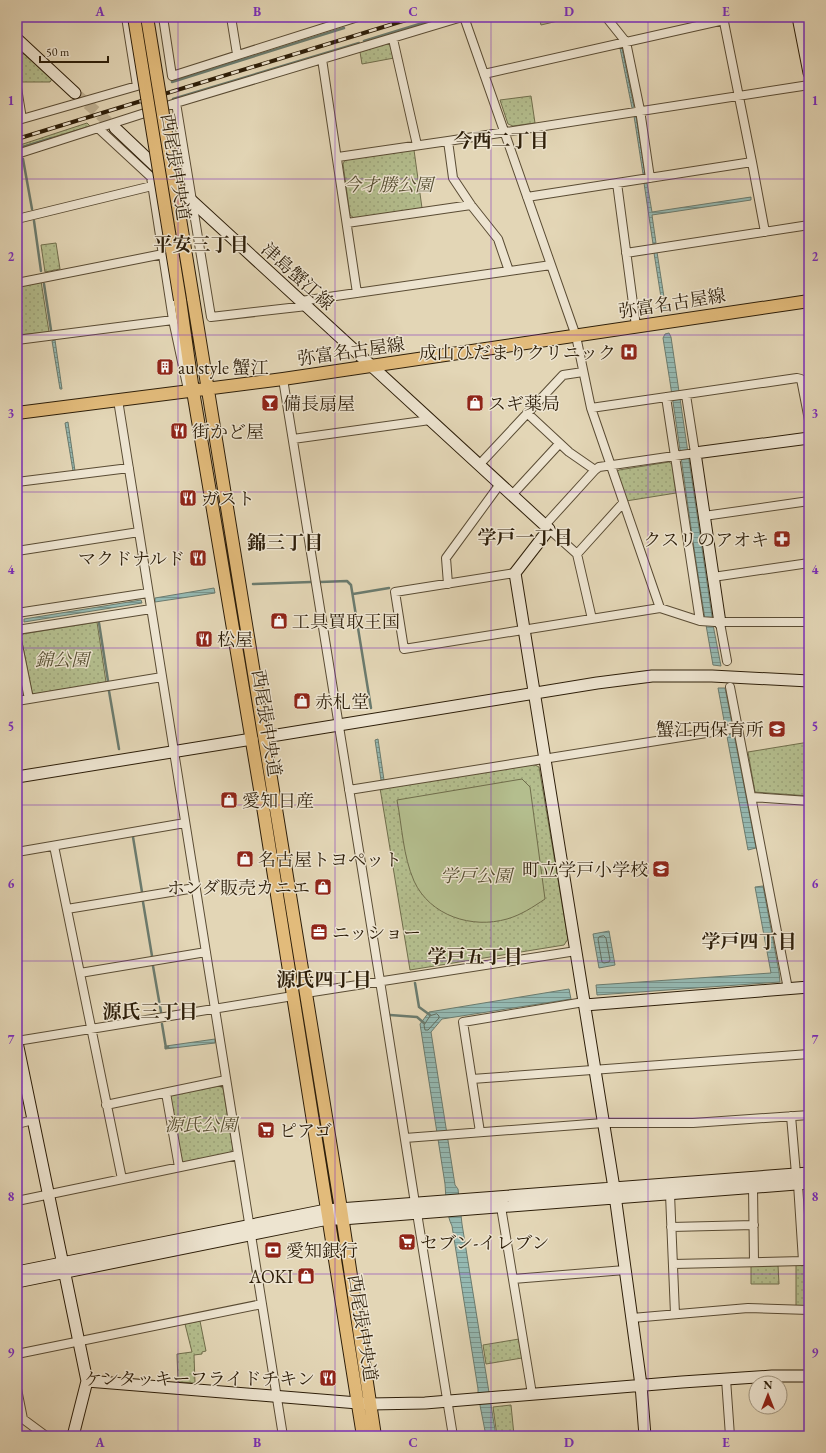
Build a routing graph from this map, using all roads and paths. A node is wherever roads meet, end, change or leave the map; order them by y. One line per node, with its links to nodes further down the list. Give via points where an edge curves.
1 (126, 17): 24 (street, via 137,86)
2 (134, 17): 59 (main road, 西尾張中央道, bridge, via 180,300)
3 (147, 17): 58 (main road, 西尾張中央道, bridge)
4 (163, 17): 14 (street, via 172,76)
5 (231, 17): 14 (street)
6 (358, 17): 14 (street)
7 (463, 17): 12 (street); 17 (street)
8 (606, 17): 13 (street)
9 (798, 17): 16 (street)
10 (723, 19): 13 (street); 21 (street)
11 (17, 39): 20 (street)
12 (393, 39): 15 (street); 29 (street)
13 (626, 42): 17 (street); 23 (street)
14 (237, 54)
15 (322, 59): 22 (street); 31 (street)
16 (809, 73)
17 (484, 74): 27 (street)
18 (809, 85): 21 (street)
19 (17, 88): 24 (street)
20 (75, 93)
21 (739, 96): 23 (street); 32 (street)
22 (176, 103): 25 (street); 37 (street)
23 (640, 110): 27 (street); 33 (street)
24 (20, 120)
25 (98, 128): 30 (street); 35 (street, via 151,177)
26 (115, 128): 37 (street, 津島蟹江線)
27 (504, 131): 28 (street); 36 (street)
28 (448, 141): 29 (street); 38 (street, via 453,178)
29 (417, 145): 31 (street)
30 (17, 154)
31 (338, 156): 40 (street)
32 (752, 162): 33 (street); 42 (street)
33 (650, 178): 34 (street)
34 (617, 183): 36 (street); 43 (street)
35 (152, 186): 39 (street); 44 (street)
36 (528, 197): 45 (street)
37 (192, 201): 50 (street, 津島蟹江線); 50 (street, via 211,317)
38 (471, 205): 40 (street); 46 (street, via 498,239)
39 (17, 219)
40 (347, 223): 48 (street)
41 (809, 226): 42 (street)
42 (765, 232): 43 (street)
43 (626, 253): 52 (street)
44 (163, 254): 47 (street); 51 (street)
45 (551, 265): 46 (street); 53 (street)
46 (509, 271): 48 (street)
47 (17, 283)
48 (358, 293): 50 (street)
49 (809, 301): 52 (main road, 弥富名古屋線)
50 (304, 304): 55 (street, 津島蟹江線)
51 (174, 320): 54 (street); 59 (street)
52 (636, 326): 53 (main road, 弥富名古屋線)
53 (576, 336): 55 (main road, 弥富名古屋線); 56 (street)
54 (17, 340)
55 (371, 366): 57 (main road, 弥富名古屋線); 66 (street, 津島蟹江線)
56 (583, 372): 63 (street); 65 (street, via 563,375)
57 (283, 379): 58 (main road, 弥富名古屋線); 69 (street)
58 (208, 389): 59 (main road, 弥富名古屋線); 111 (main road, 西尾張中央道)
59 (191, 391): 62 (main road, 弥富名古屋線); 112 (main road, 西尾張中央道)
60 (683, 395): 61 (street); 67 (street, via 797,378 801,379); 71 (street)
61 (668, 397): 63 (street); 72 (street)
62 (118, 400): 64 (main road, 弥富名古屋線); 75 (street)
63 (590, 408): 74 (street)
64 (17, 413)
65 (527, 413): 70 (street); 73 (street)
66 (430, 420): 69 (street); 73 (street, 津島蟹江線)
67 (809, 420)
68 (809, 438): 71 (street)
69 (293, 439): 109 (street)
70 (560, 444): 76 (street); 79 (street)
71 (692, 454): 72 (street); 82 (street)
72 (677, 456): 74 (street); 96 (street)
73 (479, 465): 78 (street, 津島蟹江線)
74 (610, 466): 76 (street); 81 (street)
75 (128, 468): 77 (street); 84 (street)
76 (595, 470): 83 (street)
77 (17, 482)
78 (500, 484): 79 (street, 津島蟹江線); 90 (street, via 446,558)
79 (512, 495): 83 (street, 津島蟹江線)
80 (809, 501): 82 (street)
81 (622, 503): 86 (street); 92 (street)
82 (704, 516): 89 (street)
83 (547, 527): 86 (street); 88 (street)
84 (139, 532): 85 (street); 91 (street)
85 (17, 552)
86 (577, 554): 95 (street)
87 (809, 563): 89 (street)
88 (515, 573): 90 (street); 99 (street)
89 (713, 577): 97 (street)
90 (448, 584): 99 (street, via 395,592 404,649)
91 (148, 593): 93 (street); 94 (street)
92 (660, 608): 95 (street); 96 (street)
93 (151, 609): 100 (street); 103 (street)
94 (17, 613)
95 (592, 619): 99 (street)
96 (702, 621): 97 (street)
97 (718, 622): 98 (street); 102 (street)
98 (809, 622)
99 (524, 629): 106 (street)
100 (17, 630)
101 (17, 640): 107 (street)
102 (727, 661)
103 (162, 677): 107 (street); 113 (street)
104 (809, 681): 106 (street, via 652,676)
105 (730, 687): 110 (street)
106 (535, 694): 109 (street); 114 (street)
107 (29, 699): 108 (street)
108 (17, 701)
109 (339, 724): 111 (street); 116 (street)
110 (736, 728): 114 (street); 117 (street)
111 (265, 737): 130 (main road, 西尾張中央道)
112 (252, 739): 113 (street); 131 (main road, 西尾張中央道)
113 (174, 752): 115 (street); 119 (street)
114 (545, 759): 116 (street); 124 (street)
115 (17, 777)
116 (349, 790): 127 (street)
117 (752, 797): 118 (street); 129 (street)
118 (809, 801)
119 (185, 824): 120 (street); 122 (street)
120 (54, 846): 121 (street); 123 (street)
121 (17, 852)
122 (196, 888): 123 (street); 125 (street)
123 (67, 909): 126 (street)
124 (576, 951): 127 (street); 132 (street)
125 (206, 952): 126 (street); 133 (street)
126 (80, 973): 134 (street)
127 (380, 981): 130 (street); 148 (street)
128 (809, 987): 129 (street)
129 (788, 989): 132 (street)
130 (306, 993): 163 (main road, 西尾張中央道)
131 (293, 996): 133 (street); 162 (main road, 西尾張中央道)
132 (584, 1004): 137 (street); 138 (street, via 463,1022)
133 (215, 1009): 134 (street); 139 (street)
134 (91, 1029): 135 (street); 141 (street)
135 (17, 1044): 144 (street)
136 (809, 1054): 137 (street)
137 (595, 1071): 138 (street); 145 (street)
138 (472, 1079): 147 (street)
139 (226, 1080): 140 (street); 149 (street)
140 (166, 1093): 141 (street); 150 (street)
141 (106, 1105): 152 (street)
142 (809, 1115): 143 (street)
143 (791, 1116): 145 (street, via 693,1123); 153 (street)
144 (33, 1120): 146 (street); 157 (street)
145 (603, 1123): 147 (street); 155 (street)
146 (17, 1124)
147 (480, 1132): 148 (street)
148 (405, 1138): 161 (street)
149 (238, 1155): 150 (street); 166 (street)
150 (179, 1167): 152 (street)
151 (809, 1172): 153 (street)
152 (122, 1179): 157 (street)
153 (801, 1180): 154 (street); 155 (street); 167 (street)
154 (753, 1187): 156 (street); 164 (street)
155 (615, 1193): 156 (street); 159 (street); 160 (street); 171 (street)
156 (670, 1194): 165 (street)
157 (48, 1195): 158 (street); 170 (street)
158 (17, 1201)
159 (461, 1205): 160 (street); 161 (street)
160 (501, 1207): 173 (street)
161 (416, 1208): 163 (street); 189 (street)
162 (327, 1214): 163 (street); 166 (street); 188 (main road, 西尾張中央道)
163 (342, 1214): 190 (main road, 西尾張中央道)
164 (754, 1225): 165 (street); 168 (street)
165 (671, 1227): 169 (street)
166 (250, 1229): 170 (street); 175 (street)
167 (806, 1260): 168 (street)
168 (754, 1262): 169 (street)
169 (673, 1264): 177 (street)
170 (63, 1268): 172 (street); 174 (street); 179 (street)
171 (626, 1270): 173 (street); 178 (street)
172 (17, 1272)
173 (513, 1279): 186 (street)
174 (17, 1282)
175 (262, 1304): 179 (street); 187 (street)
176 (809, 1310): 177 (street, via 748,1308)
177 (675, 1314): 178 (street)
178 (632, 1318): 184 (street)
179 (78, 1342): 180 (street); 183 (street)
180 (17, 1354)
181 (809, 1376): 182 (street)
182 (726, 1379): 184 (street); 199 (street)
183 (87, 1381): 187 (street); 193 (street)
184 (641, 1385): 186 (street); 198 (street)
185 (17, 1389): 191 (street)
186 (532, 1394): 189 (street)
187 (276, 1396): 188 (street); 194 (street)
188 (357, 1402): 190 (street); 195 (main road, 西尾張中央道)
189 (448, 1402): 190 (street); 197 (street)
190 (370, 1404): 196 (main road, 西尾張中央道)
191 (20, 1420): 192 (street)
192 (46, 1436)
193 (73, 1436)
194 (283, 1436)
195 (362, 1436)
196 (375, 1436)
197 (453, 1436)
198 (645, 1436)
199 (730, 1436)

